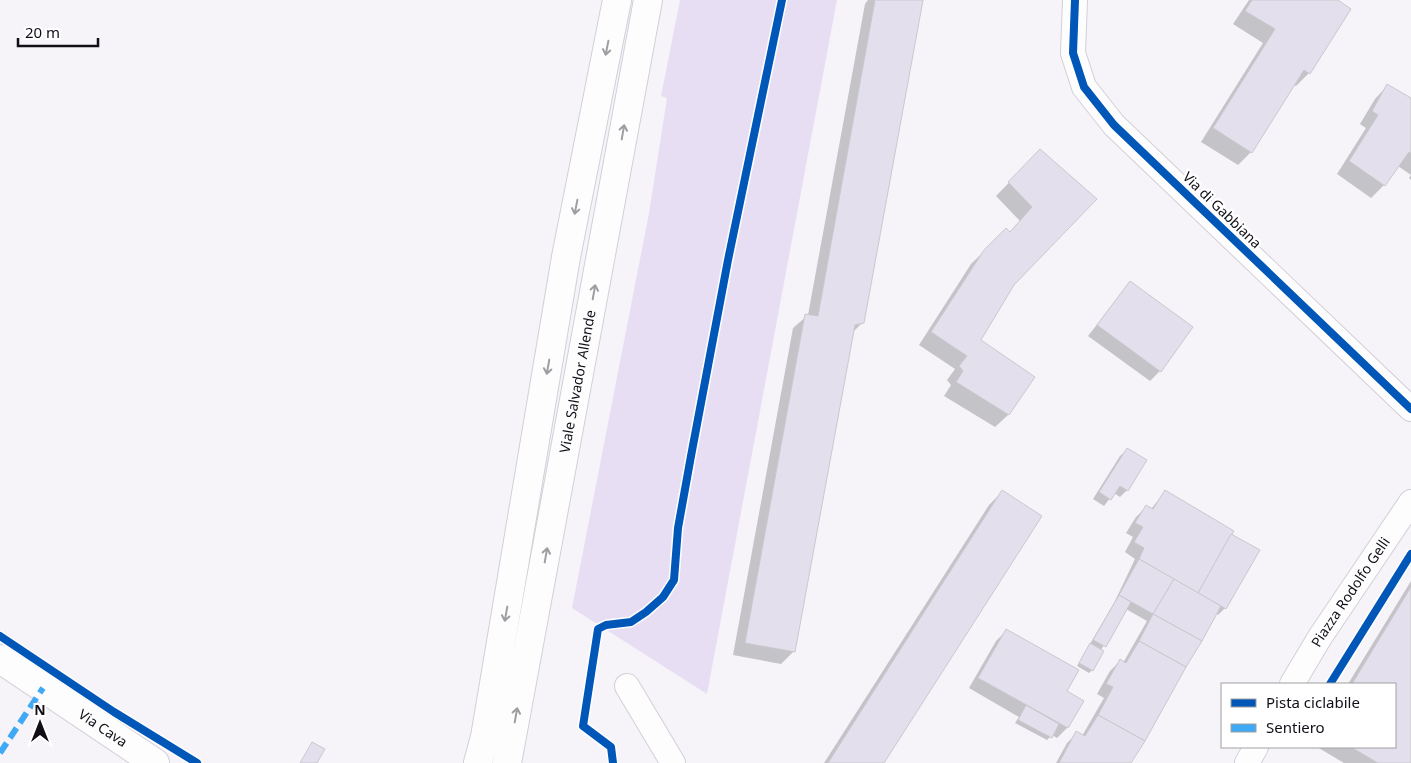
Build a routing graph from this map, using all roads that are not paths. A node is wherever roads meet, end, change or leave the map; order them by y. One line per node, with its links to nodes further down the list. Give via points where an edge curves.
1 (616, 0): 11 (main road, one-way to 11, via 566,257)
2 (648, 0): 12 (main road, Viale Salvador Allende, one-way to 2)
3 (1074, 0): 4 (street, Via di Gabbiana, via 1073,53 1084,87 1114,125)
4 (1411, 408)
5 (1411, 502): 7 (street, Piazza Rodolfo Gelli, via 1320,636)
6 (0, 660): 10 (main road, Via Cava)
7 (1293, 683)
8 (627, 686): 13 (street)
9 (1255, 748): 14 (street)
10 (155, 763)
11 (478, 763)
12 (507, 763)
13 (673, 763)
14 (1247, 763)

